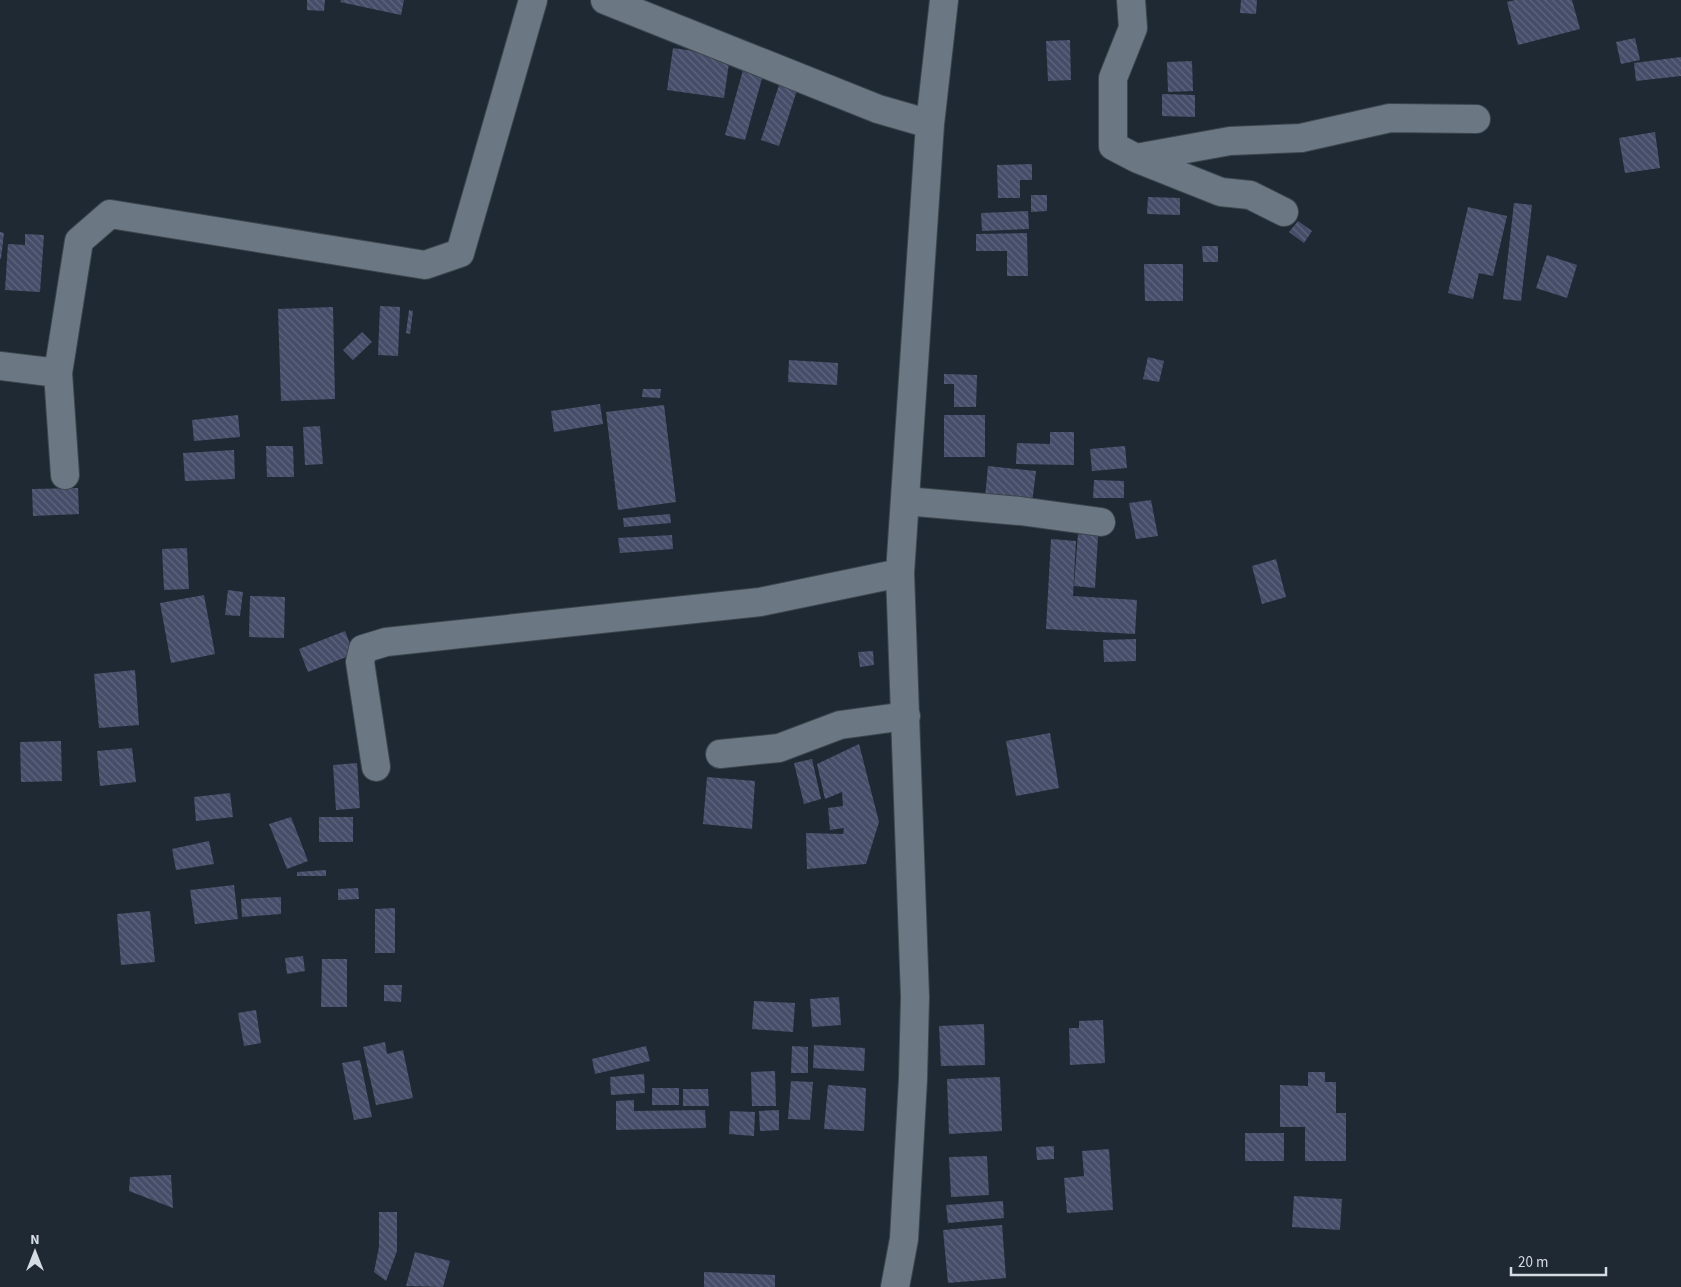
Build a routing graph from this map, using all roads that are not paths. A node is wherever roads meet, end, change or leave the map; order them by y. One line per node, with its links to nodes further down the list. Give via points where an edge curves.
1 (533, 0): 10 (street, via 460,253 425,265 110,214 79,241)
2 (605, 0): 6 (street, via 878,109)
3 (944, 0): 6 (street)
4 (1131, 0): 7 (street, via 1133,28 1113,78 1114,146)
5 (1476, 119): 7 (street, via 1390,118 1301,138 1230,141)
6 (930, 124): 12 (street)
7 (1136, 158): 8 (street, via 1221,192 1250,195)
8 (1284, 212)
9 (0, 366): 10 (street)
10 (58, 372): 11 (street)
11 (64, 474)
12 (906, 501): 13 (street); 14 (street)
13 (1101, 522)
14 (900, 573): 15 (street); 17 (street, via 760,602 386,642 363,649 360,662)
15 (906, 716): 16 (street, via 840,724 778,748); 18 (street, via 916,996 904,1239)
16 (720, 754)
17 (376, 767)
18 (895, 1287)

